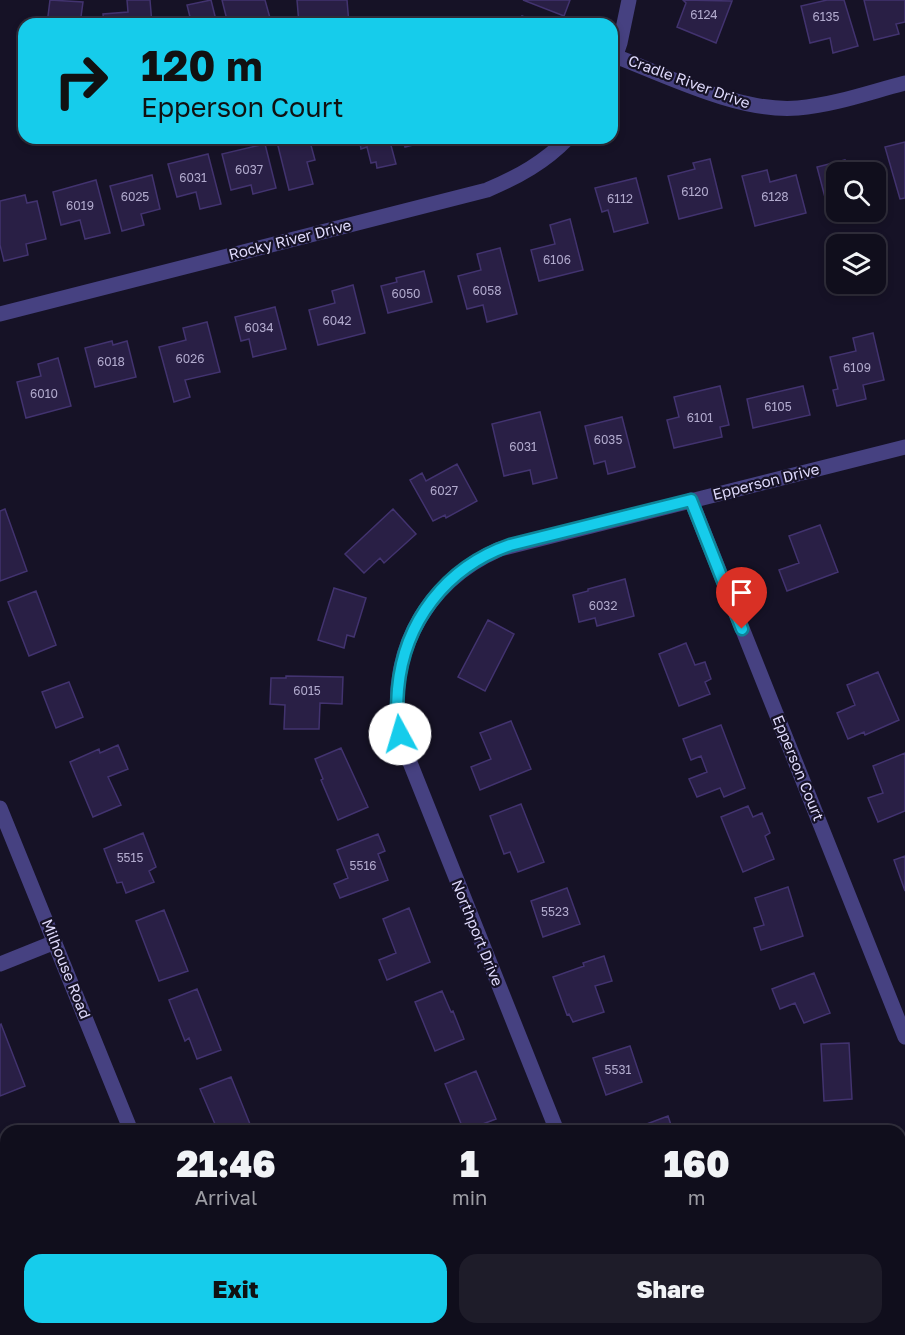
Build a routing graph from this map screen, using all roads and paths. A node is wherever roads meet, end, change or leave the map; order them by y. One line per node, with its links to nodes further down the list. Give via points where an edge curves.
1 (629, 0): 2 (street)
2 (618, 49)
3 (618, 62): 4 (street, Cradle River Drive, via 735,101 778,109 814,105)
4 (905, 83)
5 (562, 144): 6 (street, Rocky River Drive, via 534,167 487,189)
6 (0, 314)
7 (905, 447): 8 (street, Epperson Drive)
8 (691, 500): 9 (street, Epperson Drive, via 510,545 461,571 423,611 408,640 399,672); 13 (street, Epperson Court)
9 (400, 734): 15 (street, Northport Drive)
10 (0, 807): 11 (street, Milhouse Road)
11 (55, 942): 12 (street); 14 (street, Milhouse Road)
12 (0, 964)
13 (905, 1037)
14 (129, 1125)
15 (555, 1125)

